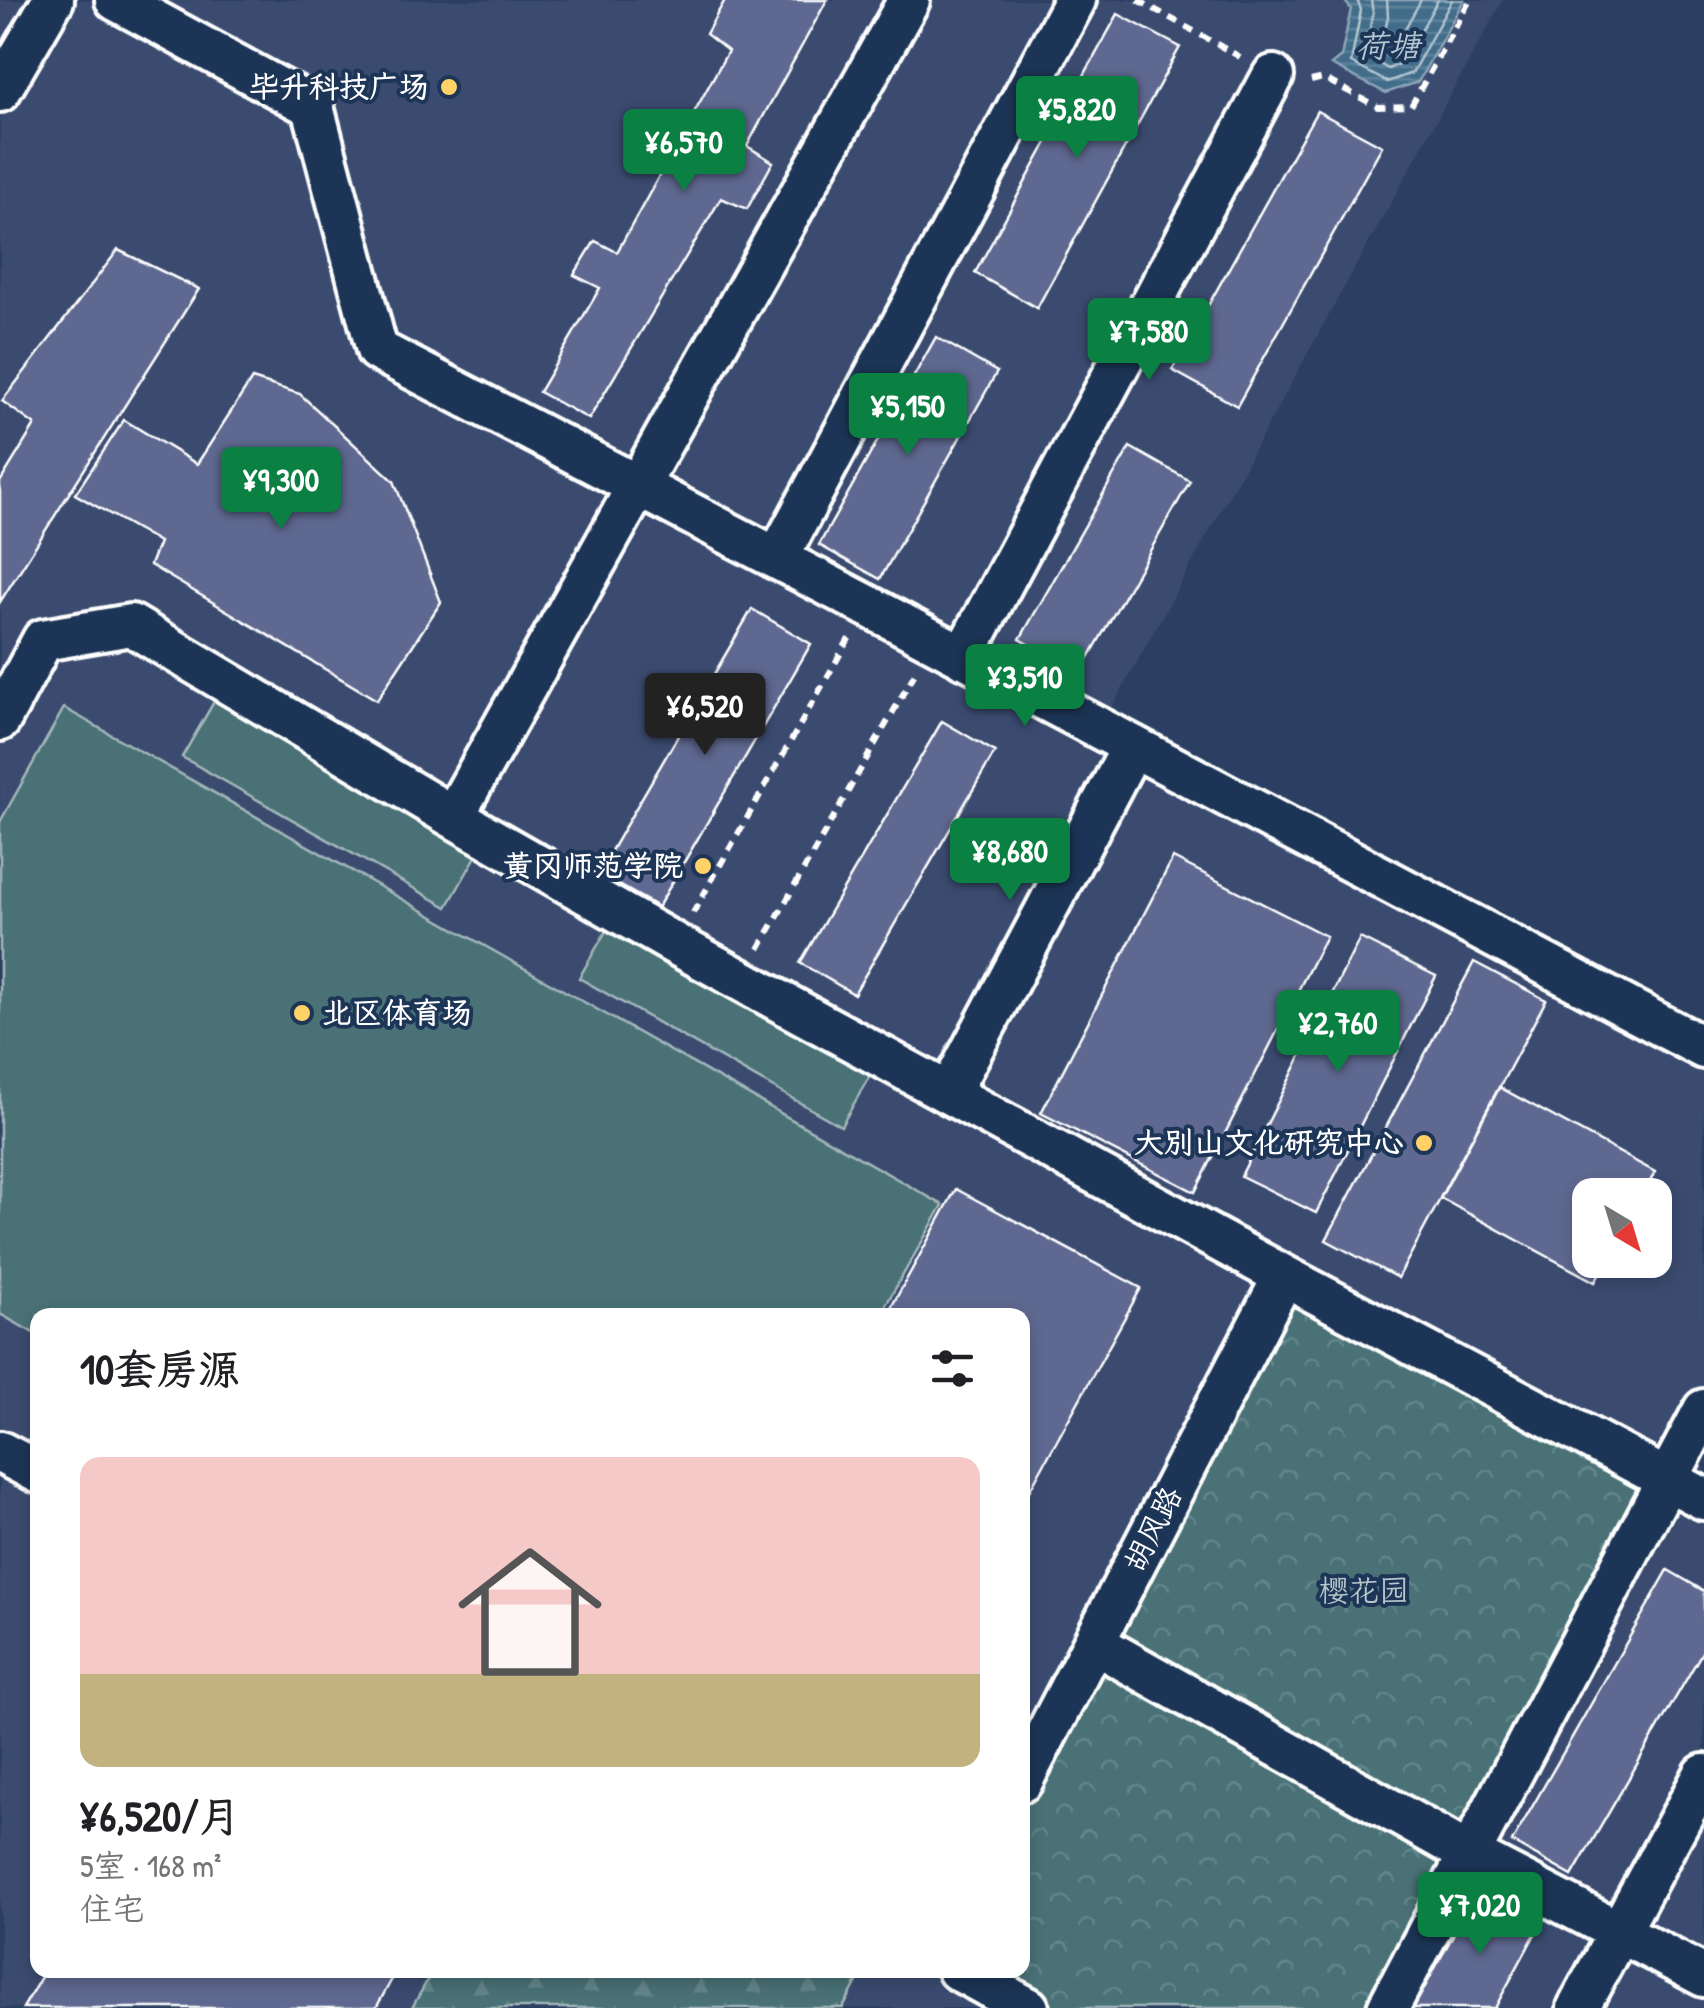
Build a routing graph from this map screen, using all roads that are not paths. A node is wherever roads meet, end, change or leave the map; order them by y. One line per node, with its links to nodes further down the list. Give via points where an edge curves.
1 (52, 0): 6 (street)
2 (116, 0): 7 (street, via 313,107 377,350)
3 (909, 0): 7 (street)
4 (1075, 0): 8 (street)
5 (1273, 76): 9 (street)
6 (0, 90)
7 (638, 486): 8 (street); 12 (street)
8 (778, 559): 9 (street)
9 (948, 649): 11 (street)
10 (0, 720): 12 (street, via 43,640 131,625)
11 (1132, 746): 13 (street); 14 (street)
12 (453, 816): 14 (street)
13 (1704, 1048)
14 (949, 1092): 15 (street)
15 (1284, 1276): 19 (street); 21 (street, 胡风路)
16 (1704, 1410): 19 (street)
17 (0, 1452): 18 (street)
18 (30, 1468)
19 (1667, 1477): 20 (street); 24 (street)
20 (1704, 1499)
21 (1094, 1643): 22 (street, 胡风路); 24 (street)
22 (1030, 1766)
23 (1704, 1775): 25 (street)
24 (1469, 1854): 25 (street); 29 (street)
25 (1618, 1931): 26 (street); 30 (street)
26 (1704, 1976)
27 (973, 1978): 28 (street)
28 (1028, 2008)
29 (1388, 2008)
30 (1578, 2008)

